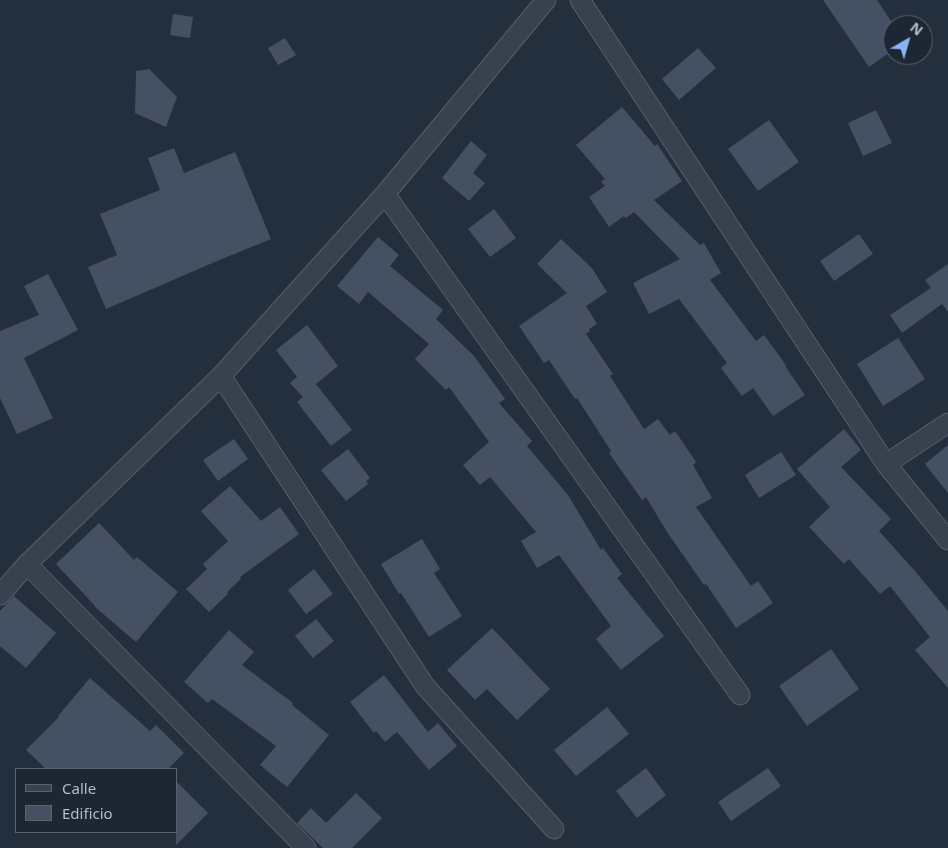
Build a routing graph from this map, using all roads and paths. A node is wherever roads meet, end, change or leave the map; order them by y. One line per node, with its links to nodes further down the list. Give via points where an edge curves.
1 (546, 0): 3 (street)
2 (580, 0): 6 (street)
3 (384, 194): 4 (street); 10 (street)
4 (221, 376): 8 (street); 11 (street, via 425,686)
5 (948, 423): 6 (street)
6 (886, 464): 7 (street)
7 (948, 540)
8 (27, 564): 9 (street); 12 (street)
9 (0, 595)
10 (740, 695)
11 (554, 829)
12 (306, 848)

